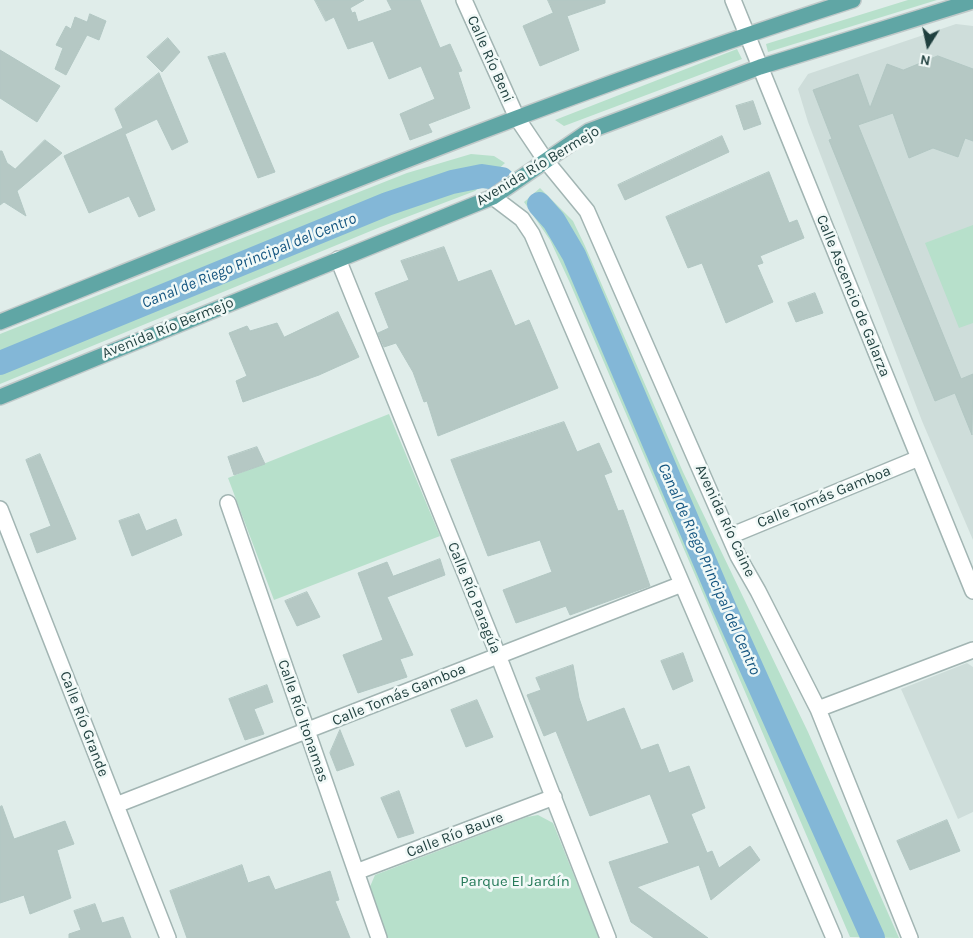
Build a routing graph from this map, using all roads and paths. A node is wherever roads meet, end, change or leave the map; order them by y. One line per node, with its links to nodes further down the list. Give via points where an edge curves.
1 (464, 0): 7 (street, Calle Río Beni)
2 (733, 0): 5 (street, Calle Ascencio de Galarza)
3 (853, 0): 5 (main road)
4 (973, 1): 6 (main road, Avenida Río Bermejo)
5 (746, 34): 6 (street, Calle Ascencio de Galarza); 7 (main road)
6 (760, 67): 8 (main road, Avenida Río Bermejo, via 589,132); 13 (street, Calle Ascencio de Galarza)
7 (517, 118): 8 (street, Avenida Río Caine); 11 (main road)
8 (546, 161): 9 (main road, Avenida Río Bermejo); 16 (street, Avenida Río Caine, via 587,211)
9 (493, 197): 10 (main road, Avenida Río Bermejo); 17 (street, via 522,220 532,234)
10 (338, 259): 12 (main road, Avenida Río Bermejo); 20 (street, Calle Río Paragúa)
11 (0, 322)
12 (0, 397)
13 (919, 458): 16 (street, Calle Tomás Gamboa); 18 (street, Calle Ascencio de Galarza)
14 (228, 503): 22 (street, Calle Río Itonamas)
15 (0, 509): 24 (street, Calle Río Grande)
16 (730, 536): 21 (street, Avenida Río Caine)
17 (682, 584): 20 (street, Calle Tomás Gamboa); 29 (street)
18 (973, 591)
19 (973, 650): 21 (street)
20 (498, 656): 22 (street, Calle Tomás Gamboa); 23 (street, Calle Río Paragúa)
21 (818, 709): 30 (street, Avenida Río Caine)
22 (306, 732): 24 (street, Calle Tomás Gamboa); 25 (street, Calle Río Itonamas)
23 (554, 797): 25 (street, Calle Río Baure); 28 (street, Calle Río Paragúa)
24 (116, 805): 26 (street, Calle Río Grande)
25 (356, 872): 27 (street, Calle Río Itonamas)
26 (168, 938)
27 (379, 938)
28 (608, 938)
29 (834, 938)
30 (910, 938)

